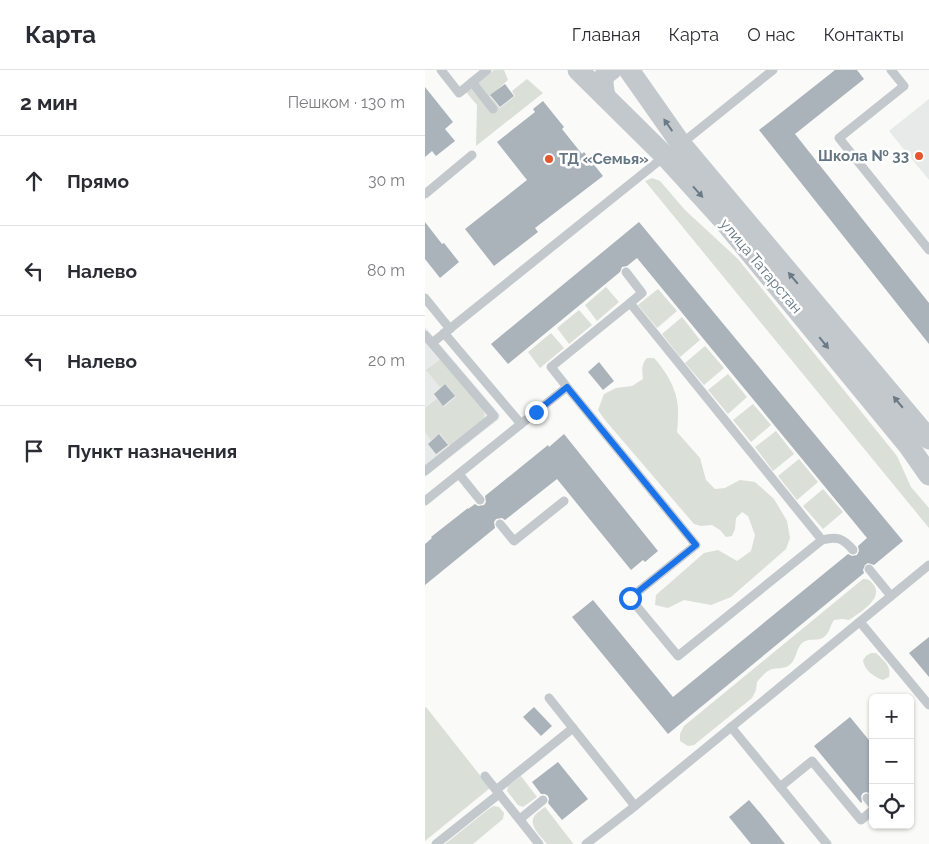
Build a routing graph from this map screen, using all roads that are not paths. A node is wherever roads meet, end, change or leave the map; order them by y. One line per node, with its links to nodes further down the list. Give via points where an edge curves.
1 (441, 70): 7 (lane, via 459,93)
2 (487, 70): 7 (lane)
3 (578, 70): 8 (street, улица Татарстан)
4 (624, 70): 8 (street, via 609,71 603,77); 10 (street, улица Татарстан, one-way to 4)
5 (773, 70): 10 (lane)
6 (891, 70): 13 (lane, via 903,86 839,138)
7 (472, 82): 9 (lane)
8 (605, 96): 10 (street, улица Татарстан)
9 (493, 109)
10 (673, 150): 17 (lane); 22 (street, улица Татарстан, one-way to 10); 25 (street, улица Татарстан, one-way to 25, via 724,220)
11 (473, 156): 12 (lane)
12 (425, 194)
13 (929, 250)
14 (625, 272): 16 (lane, via 642,293)
15 (425, 298): 17 (lane)
16 (630, 303): 20 (lane, via 551,367); 30 (lane)
17 (447, 331): 19 (lane); 21 (lane)
18 (425, 334): 19 (lane)
19 (432, 343): 23 (lane, via 494,416)
20 (567, 387): 21 (lane); 30 (lane, via 696,545 630,598 678,656)
21 (521, 424): 24 (lane)
22 (929, 439)
23 (425, 471)
24 (459, 474): 26 (lane); 28 (lane)
25 (929, 475)
26 (480, 500)
27 (564, 500): 29 (lane, via 514,541)
28 (425, 501)
29 (500, 524)
30 (822, 540): 31 (lane, via 833,537 845,541)
31 (853, 550)
32 (929, 566): 34 (lane)
33 (869, 569): 34 (lane)
34 (891, 596): 35 (lane)
35 (860, 622): 37 (lane); 38 (lane)
36 (549, 698): 39 (lane)
37 (929, 705)
38 (731, 727): 45 (lane); 48 (lane)
39 (573, 728): 46 (lane); 48 (lane)
40 (821, 754): 41 (lane)
41 (812, 761): 43 (lane); 45 (lane)
42 (829, 764): 43 (lane)
43 (820, 771): 49 (lane, via 861,820)
44 (485, 776): 46 (lane)
45 (780, 787): 54 (lane)
46 (497, 792): 50 (lane); 51 (lane)
47 (543, 800): 50 (lane)
48 (635, 806): 53 (lane)
49 (869, 813)
50 (519, 819): 52 (lane)
51 (436, 844)
52 (539, 844)
53 (586, 844)
54 (827, 844)

